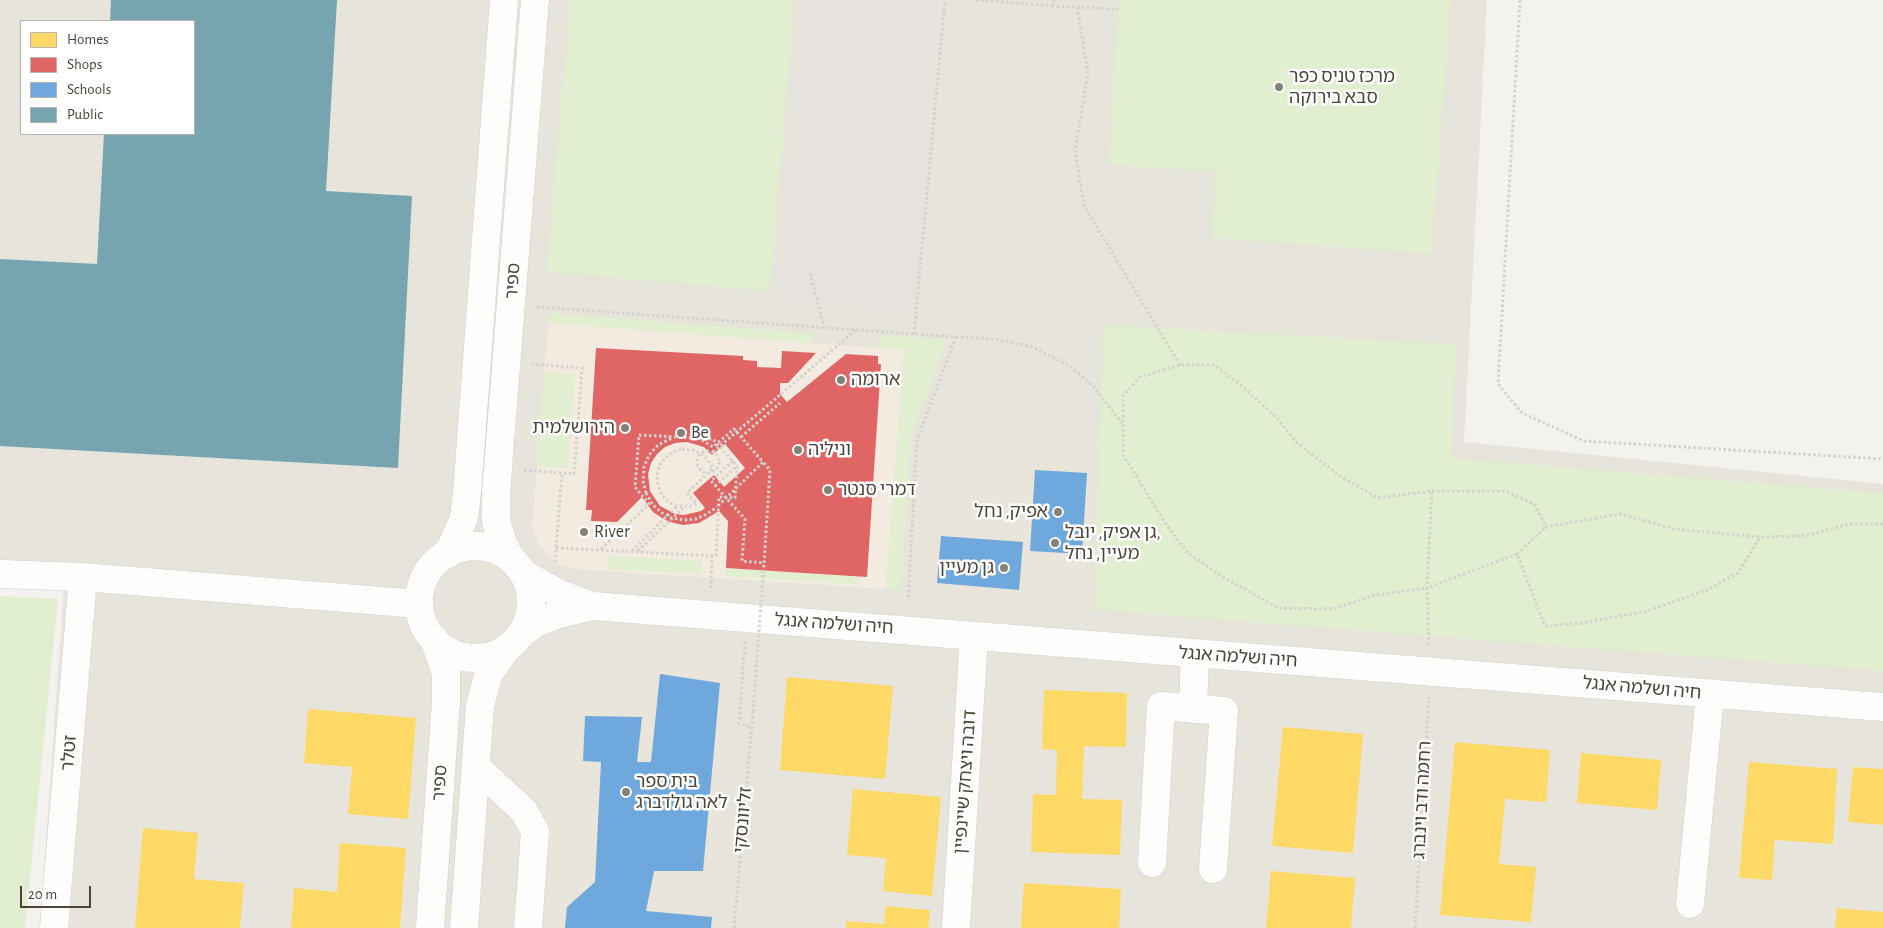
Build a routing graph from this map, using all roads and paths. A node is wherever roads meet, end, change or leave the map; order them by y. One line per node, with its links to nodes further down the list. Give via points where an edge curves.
1 (504, 0): 41 (street, ספיר, via 467,493 464,518)
2 (535, 0): 45 (street, ספיר, via 496,493 496,522 503,543)
3 (945, 0): 14 (path)
4 (976, 0): 7 (path)
5 (1054, 0): 7 (path)
6 (1520, 0): 23 (path, via 1498,384 1522,413 1584,441)
7 (1053, 6): 8 (path)
8 (1077, 7): 9 (path); 17 (path, via 1088,73 1075,151 1084,206)
9 (1119, 9)
10 (810, 273): 12 (path)
11 (537, 307): 12 (path)
12 (824, 328): 13 (path)
13 (856, 329): 14 (path); 21 (path)
14 (914, 334): 15 (path)
15 (956, 336): 19 (path, via 1030,346 1052,357 1092,385); 51 (path, via 917,440)
16 (532, 364): 28 (path, via 582,368 574,474)
17 (1180, 365): 19 (path, via 1140,376 1123,396); 30 (path, via 1214,365 1276,417 1297,443 1340,476 1378,498)
18 (780, 403): 20 (path)
19 (1123, 424): 50 (path, via 1123,455 1187,552 1278,608 1333,608 1376,596)
20 (741, 437): 25 (path); 31 (path, bridge, via 734,429 713,447 696,437 670,439 658,445 644,467 643,481 652,505 672,518 696,519)
21 (720, 446): 22 (path); 24 (path); 38 (path, via 713,439 639,435 635,487 649,504)
22 (713, 452): 22 (path, via 718,458 718,465 711,472 705,472 699,468 698,458 705,451)
23 (1883, 460)
24 (733, 461): 26 (path); 29 (path, via 711,481)
25 (763, 462): 31 (path); 44 (path, זליוונסקי, via 770,470)
26 (737, 466): 29 (path); 43 (path, via 735,498 720,497 716,556)
27 (524, 470): 28 (path)
28 (562, 473): 37 (path)
29 (715, 486): 31 (path)
30 (1432, 491): 35 (path, via 1505,491 1534,504); 50 (path, רחמה ודב וינברג)
31 (726, 498): 44 (path, via 745,519 742,561)
32 (677, 506): 33 (path); 33 (path, via 662,494 656,476 659,466 673,452 693,450 706,458 713,468 686,493 697,504); 39 (path)
33 (684, 507): 40 (path)
34 (1883, 524): 36 (path, via 1850,524 1804,536)
35 (1546, 527): 36 (path, via 1620,514 1674,529); 42 (path)
36 (1760, 537): 42 (path, via 1738,573 1707,590 1647,611 1583,623 1545,626)
37 (556, 548): 38 (path); 46 (path)
38 (600, 550): 39 (path)
39 (632, 552): 40 (path)
40 (638, 552): 43 (path)
41 (448, 554): 45 (street, via 463,547 480,546 497,550); 52 (street, via 426,575)
42 (1517, 554): 50 (path)
43 (712, 556): 49 (path)
44 (764, 563): 63 (path, זליוונסקי, bridge)
45 (517, 566): 53 (street, חיה ושלמה אנגל, via 558,593); 57 (street, via 530,588 531,604 528,620)
46 (555, 570)
47 (0, 574): 48 (street)
48 (83, 577): 52 (street); 68 (street, זטלר)
49 (711, 588)
50 (1427, 588): 59 (path, רחמה ודב וינברג)
51 (908, 601)
52 (419, 604): 56 (street, via 426,629)
53 (593, 606): 54 (street, חיה ושלמה אנגל); 57 (street, חיה ושלמה אנגל, via 577,608 536,623)
54 (746, 618): 55 (street, חיה ושלמה אנגל); 63 (path, via 739,723)
55 (974, 636): 58 (street, חיה ושלמה אנגל); 73 (street, דובה ויצחק שיינפיין)
56 (434, 639): 57 (street, via 446,650 477,658 493,655); 69 (street, ספיר, via 446,673 446,701)
57 (514, 641): 64 (street, ספיר, via 488,675 480,706)
58 (1195, 653): 59 (street, חיה ושלמה אנגל); 62 (street)
59 (1430, 672): 60 (street, חיה ושלמה אנגל); 74 (path, רחמה ודב וינברג)
60 (1710, 694): 61 (street, חיה ושלמה אנגל); 67 (street)
61 (1883, 708)
62 (1193, 709): 65 (street, via 1161,706); 66 (street, via 1224,711)
63 (752, 726): 72 (path, זליוונסקי)
64 (476, 767): 70 (street, ספיר); 71 (street, via 524,811 535,831)
65 (1152, 863)
66 (1213, 869)
67 (1690, 904)
68 (54, 928)
69 (430, 928)
70 (464, 928)
71 (528, 928)
72 (734, 928)
73 (956, 928)
74 (1415, 928)

